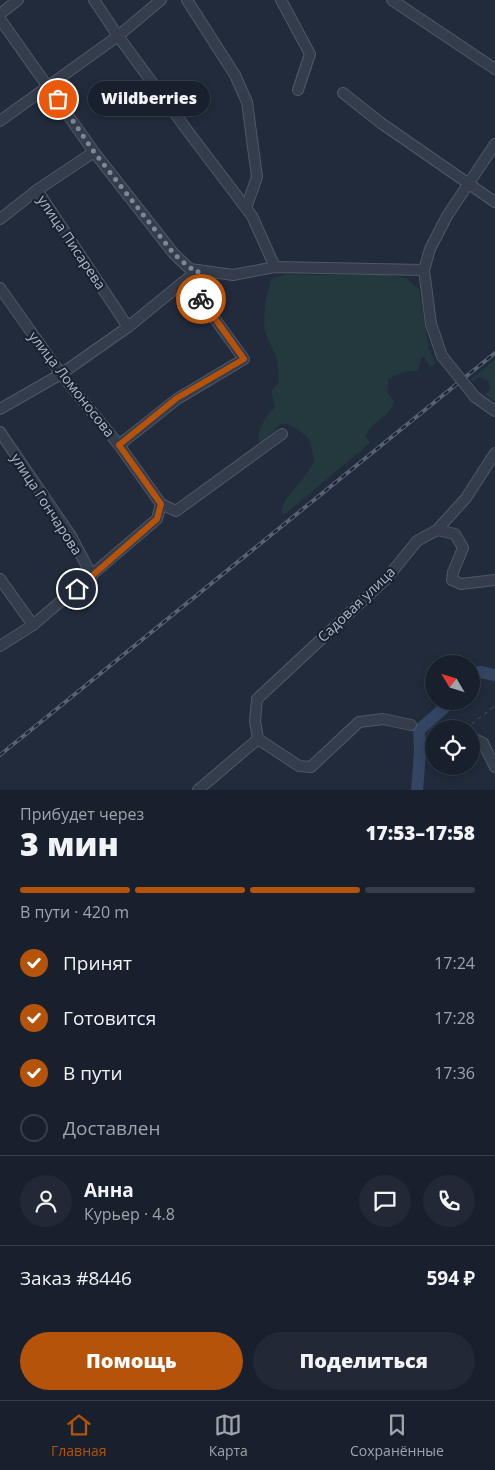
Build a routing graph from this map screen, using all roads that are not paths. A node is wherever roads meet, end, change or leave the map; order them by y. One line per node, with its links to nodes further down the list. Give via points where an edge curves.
1 (18, 0): 7 (street)
2 (94, 0): 9 (street)
3 (161, 0): 9 (street)
4 (187, 0): 20 (street, via 235,74 247,102 257,177)
5 (281, 0): 12 (street, via 310,54)
6 (392, 0): 10 (street)
7 (0, 14)
8 (0, 19): 11 (street)
9 (118, 36): 11 (street); 20 (street)
10 (495, 69)
11 (48, 86): 14 (street); 16 (street)
12 (298, 90)
13 (343, 93): 17 (street)
14 (0, 121)
15 (495, 144): 17 (street)
16 (94, 152): 18 (street, улица Писарева); 23 (street, via 174,254 190,268)
17 (468, 184): 19 (street); 24 (street, via 447,216)
18 (37, 190): 21 (street); 26 (street, улица Писарева)
19 (495, 202)
20 (246, 208): 22 (street)
21 (0, 219)
22 (275, 268): 23 (street, via 233,275); 24 (street)
23 (198, 270): 26 (street); 32 (street, via 199,297 244,359 177,398)
24 (424, 270): 29 (street, bridge, via 431,324 442,356 475,397)
25 (0, 288): 27 (street, улица Ломоносова)
26 (128, 327): 27 (street)
27 (61, 374): 28 (street); 32 (street, улица Ломоносова)
28 (0, 409)
29 (495, 411)
30 (0, 432): 36 (street, улица Гончарова, via 71,536)
31 (282, 434): 34 (street, via 176,511)
32 (119, 445): 34 (street, улица Ломоносова)
33 (495, 452): 35 (street, Садовая улица, via 466,498)
34 (161, 504): 36 (street, via 157,519)
35 (437, 530): 38 (street, via 455,534 463,548 452,580 461,584); 42 (street, Садовая улица, via 417,542 386,578 257,699 254,721)
36 (92, 576): 39 (street)
37 (0, 579): 39 (street)
38 (495, 580)
39 (33, 625): 40 (street)
40 (0, 646)
41 (411, 725): 42 (street, via 383,719 358,722 311,767 299,766)
42 (258, 739): 45 (street)
43 (480, 742): 44 (street)
44 (495, 767)
45 (198, 790)

